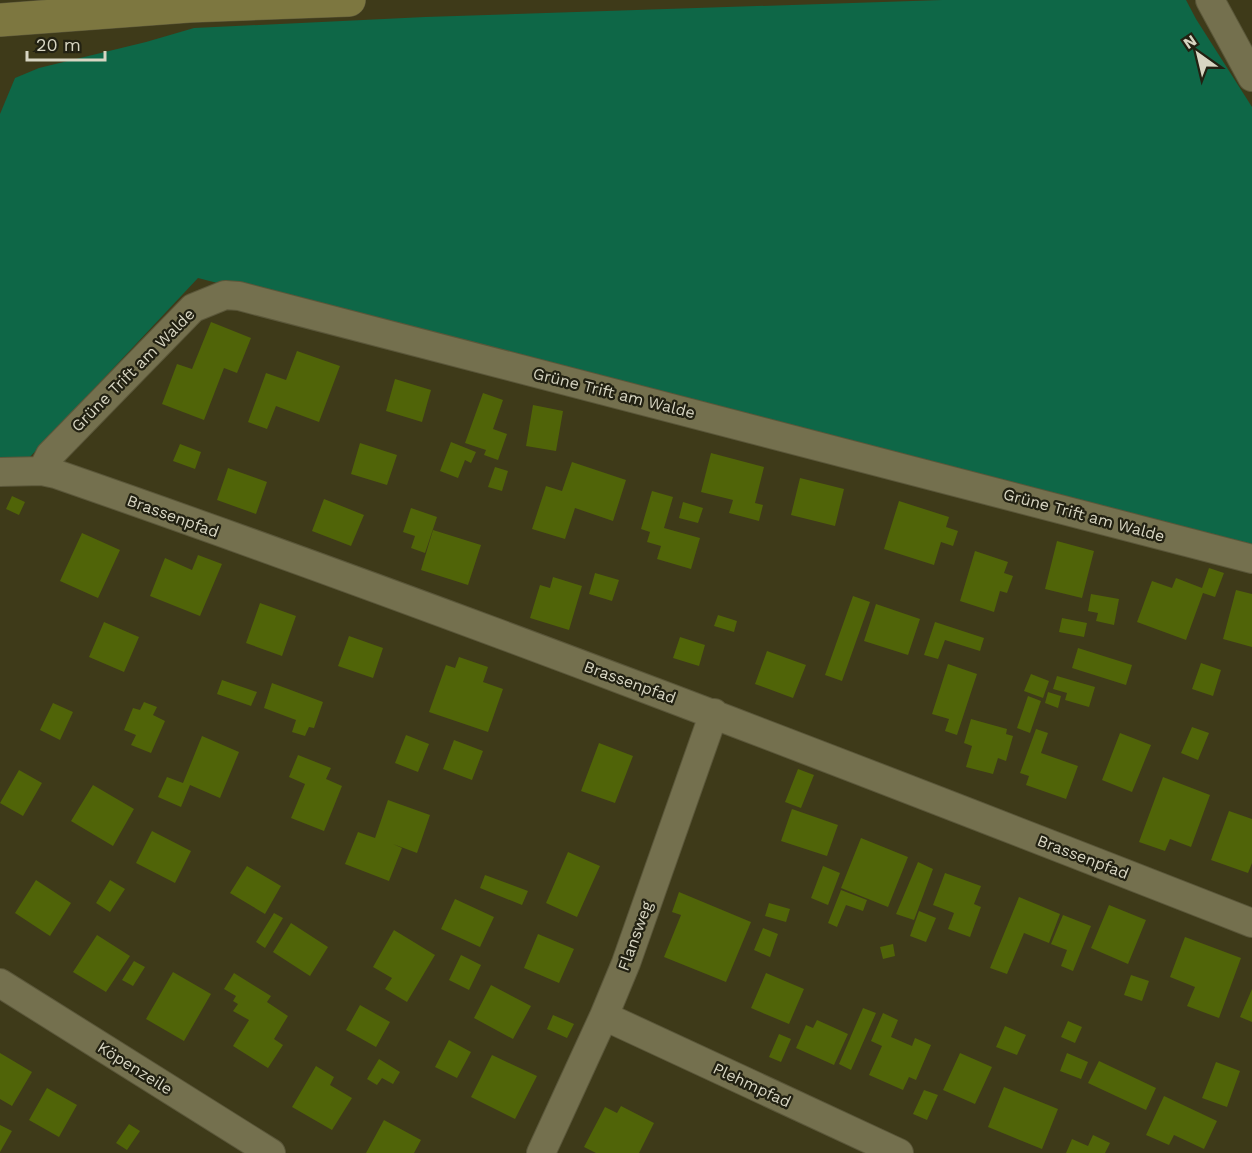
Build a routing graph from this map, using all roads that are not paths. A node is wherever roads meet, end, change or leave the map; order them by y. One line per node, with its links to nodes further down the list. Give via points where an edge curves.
1 (349, 0): 3 (main road, via 189,6)
2 (1210, 0): 4 (street)
3 (0, 20)
4 (1252, 77)
5 (42, 471): 6 (street, Brassenpfad); 7 (street, Grüne Trift am Walde, via 50,455 193,308 225,295); 8 (street, Brassenpfad)
6 (0, 472)
7 (1252, 559)
8 (714, 713): 9 (street, Brassenpfad); 11 (street, Flansweg)
9 (1252, 923)
10 (0, 983): 12 (street, Köpenzeile)
11 (604, 1016): 13 (street, Flansweg); 14 (street, Plehmpfad)
12 (271, 1153)
13 (541, 1153)
14 (899, 1153)

